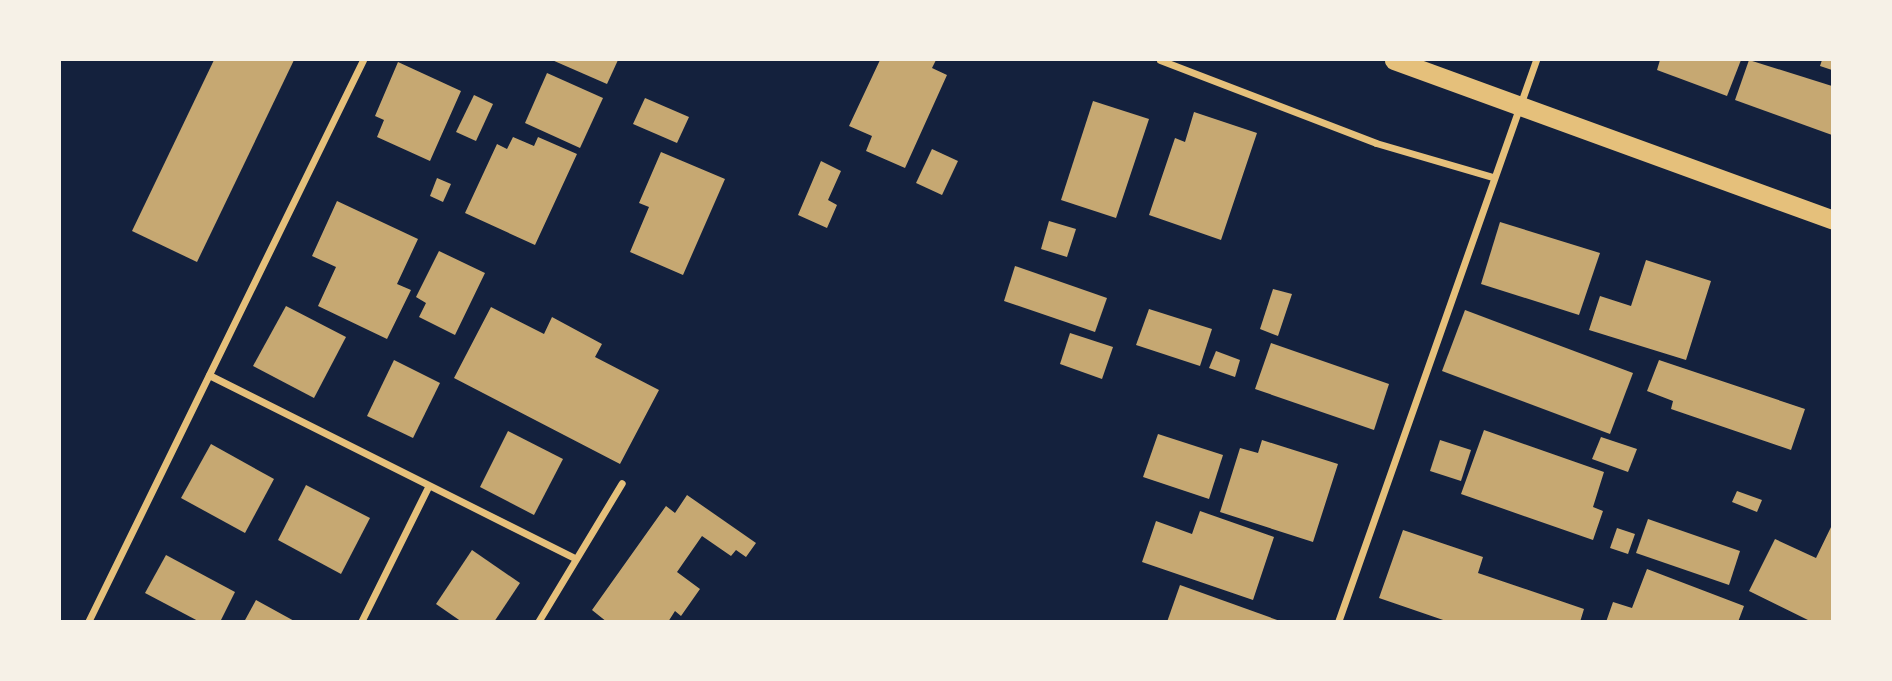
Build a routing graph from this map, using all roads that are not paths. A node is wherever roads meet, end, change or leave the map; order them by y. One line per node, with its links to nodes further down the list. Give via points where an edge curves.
1 (363, 60): 8 (street)
2 (1160, 60): 6 (street, via 1376,143)
3 (1394, 60): 5 (highway)
4 (1536, 60): 5 (street)
5 (1520, 106): 6 (street); 7 (highway)
6 (1492, 177): 15 (street)
7 (1832, 219)
8 (209, 375): 10 (street); 12 (street)
9 (622, 483): 11 (street)
10 (428, 487): 11 (street); 13 (street)
11 (574, 558): 14 (street)
12 (88, 621)
13 (360, 621)
14 (538, 621)
15 (1338, 621)

